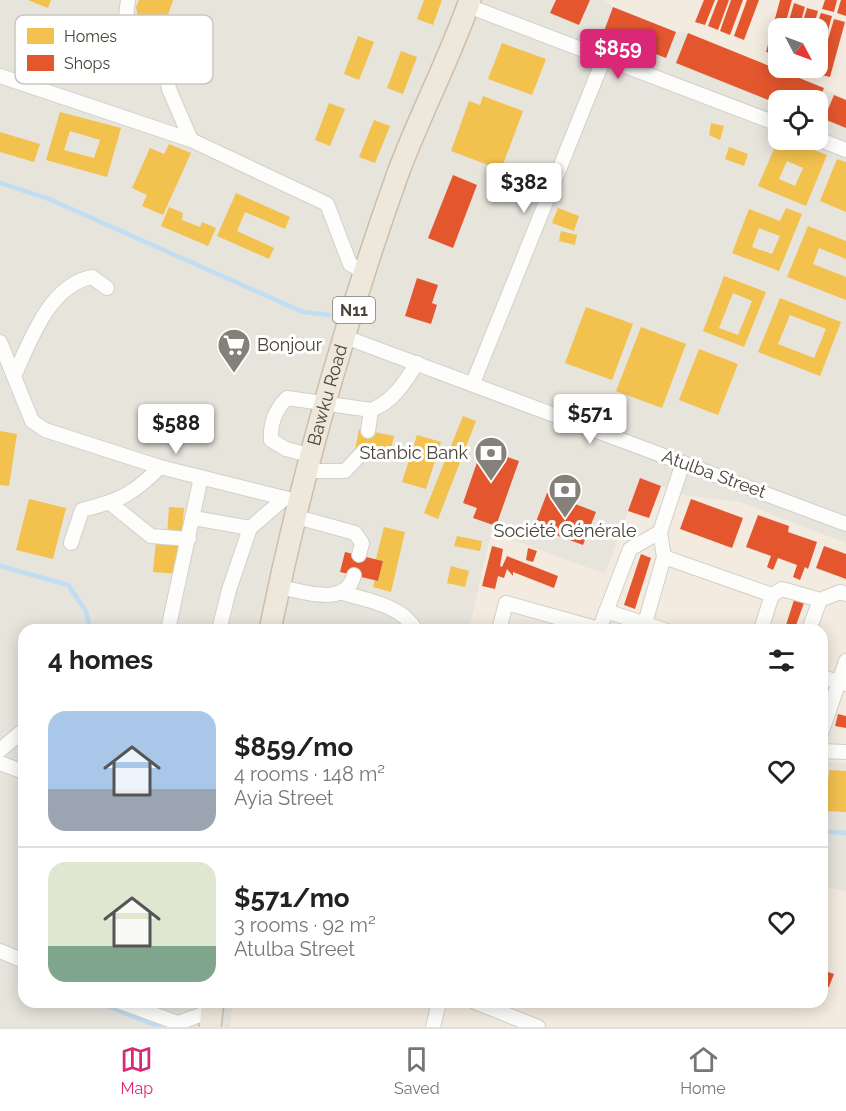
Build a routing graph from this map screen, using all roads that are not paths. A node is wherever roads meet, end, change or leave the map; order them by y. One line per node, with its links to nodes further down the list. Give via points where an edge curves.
1 (128, 0): 3 (street)
2 (469, 3): 4 (street); 13 (highway, Bawku Road / N11, via 398,174)
3 (126, 15)
4 (604, 58): 9 (street); 19 (street)
5 (0, 76): 6 (street)
6 (15, 81)
7 (24, 84): 10 (street)
8 (168, 84): 10 (street)
9 (768, 120)
10 (191, 140): 13 (street, via 327,204 350,264)
11 (828, 143): 12 (street)
12 (846, 150)
13 (365, 273): 15 (highway, Bawku Road / N11)
14 (106, 288): 18 (street, via 92,277 70,286 41,319)
15 (345, 337): 17 (street, Atulba Street); 20 (highway, Bawku Road / N11)
16 (0, 342): 18 (street)
17 (417, 363): 19 (street, Atulba Street); 21 (street, via 400,389)
18 (14, 376): 26 (street, via 32,421 45,430)
19 (473, 383): 24 (street, Atulba Street)
20 (327, 404): 21 (street); 25 (highway, Bawku Road / N11); 25 (street, via 287,398 270,430 271,440)
21 (371, 410): 22 (street)
22 (368, 431)
23 (363, 452): 25 (street, via 345,471)
24 (683, 463): 31 (street, Atulba Street); 33 (street)
25 (311, 464): 29 (highway, Bawku Road / N11)
26 (160, 467): 27 (street); 28 (street, via 140,489)
27 (201, 477): 29 (street); 30 (street)
28 (111, 503): 34 (street, via 151,536); 35 (street, via 82,510)
29 (294, 506): 32 (street); 36 (street, via 355,533 362,543); 39 (highway, Bawku Road / N11)
30 (194, 518): 32 (street); 34 (street)
31 (846, 524)
32 (250, 528): 46 (street)
33 (660, 532): 37 (street); 44 (street, via 630,549)
34 (189, 539): 45 (street)
35 (71, 543)
36 (359, 555)
37 (664, 557): 42 (street); 53 (street)
38 (354, 575): 40 (street, via 351,586)
39 (279, 587): 40 (street, via 332,596); 47 (highway, Bawku Road / N11)
40 (343, 593): 48 (street, via 397,610)
41 (846, 594): 43 (street, via 840,592)
42 (772, 596): 43 (street, via 782,589); 54 (street)
43 (820, 600): 55 (street)
44 (606, 611): 51 (street); 52 (street)
45 (169, 624)
46 (220, 624)
47 (271, 624)
48 (412, 624)
49 (501, 624): 50 (street, via 506,603)
50 (578, 624)
51 (601, 624)
52 (637, 624)
53 (645, 624)
54 (763, 624)
55 (811, 624)
56 (846, 661): 57 (street)
57 (842, 683): 58 (street)
58 (828, 717)
59 (18, 735): 60 (street)
60 (0, 750)
61 (828, 751): 62 (street)
62 (846, 752)
63 (0, 764): 64 (street)
64 (18, 770)
65 (0, 951): 66 (street)
66 (18, 958)
67 (134, 1008): 70 (street, via 178,1023)
68 (438, 1008): 71 (street)
69 (490, 1008): 72 (street)
70 (211, 1013)
71 (434, 1027)
72 (537, 1027)

